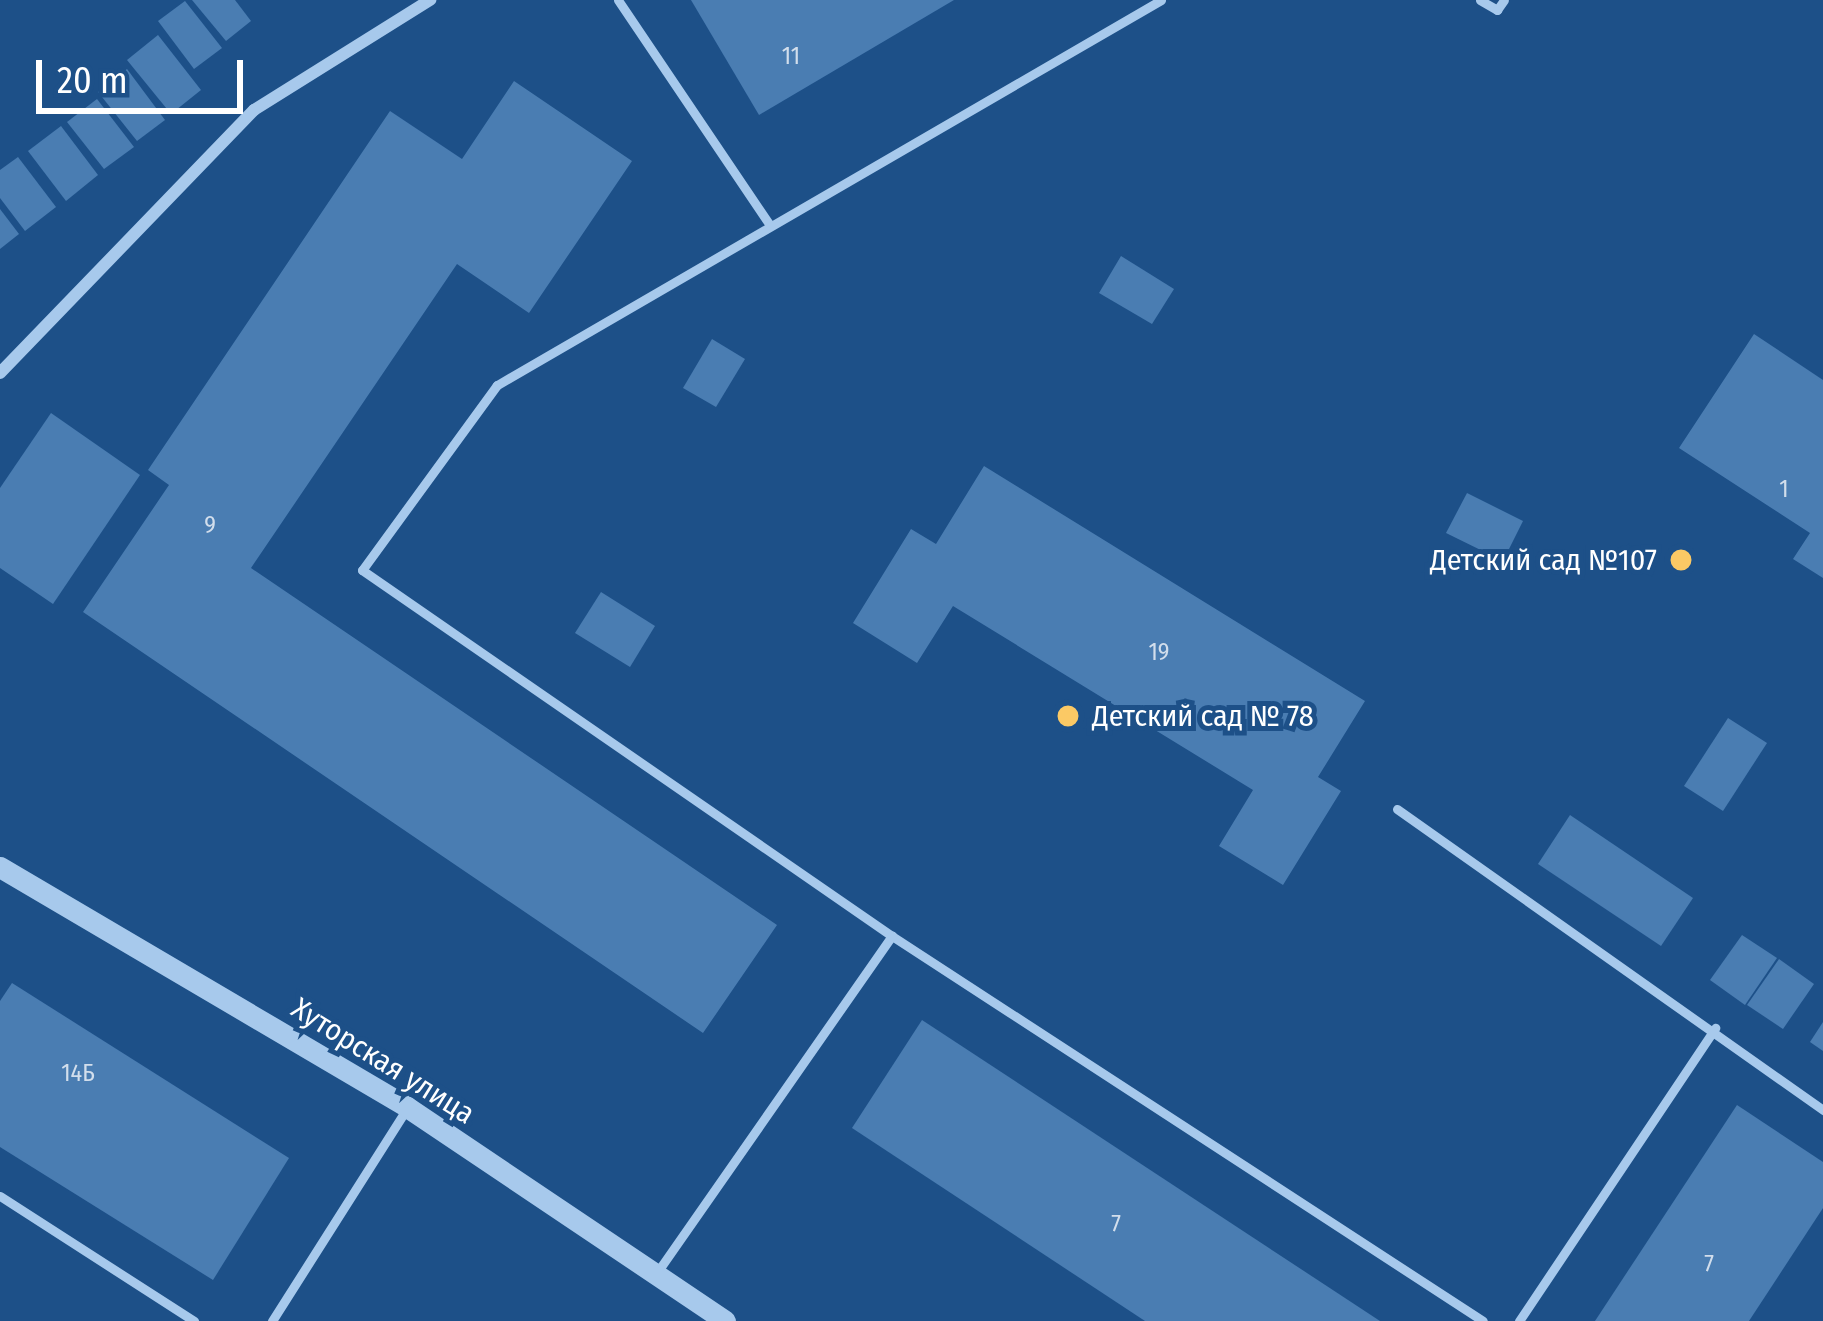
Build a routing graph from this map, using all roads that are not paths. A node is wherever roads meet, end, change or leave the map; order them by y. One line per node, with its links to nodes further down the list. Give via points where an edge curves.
1 (430, 0): 7 (street, via 254,110)
2 (618, 0): 6 (lane)
3 (1161, 0): 6 (lane)
4 (1480, 0): 5 (lane, via 1497,10)
5 (1504, 0)
6 (769, 224): 10 (lane, via 497,385 362,570)
7 (0, 373)
8 (1397, 809): 11 (lane)
9 (0, 867): 12 (street, Хуторская улица)
10 (892, 936): 15 (lane); 19 (lane)
11 (1715, 1028): 13 (lane); 20 (lane)
12 (407, 1108): 15 (street, Хуторская улица); 17 (lane)
13 (1823, 1110)
14 (0, 1196): 16 (lane)
15 (656, 1275): 18 (street, Хуторская улица)
16 (194, 1321)
17 (272, 1321)
18 (724, 1321)
19 (1483, 1321)
20 (1519, 1321)

